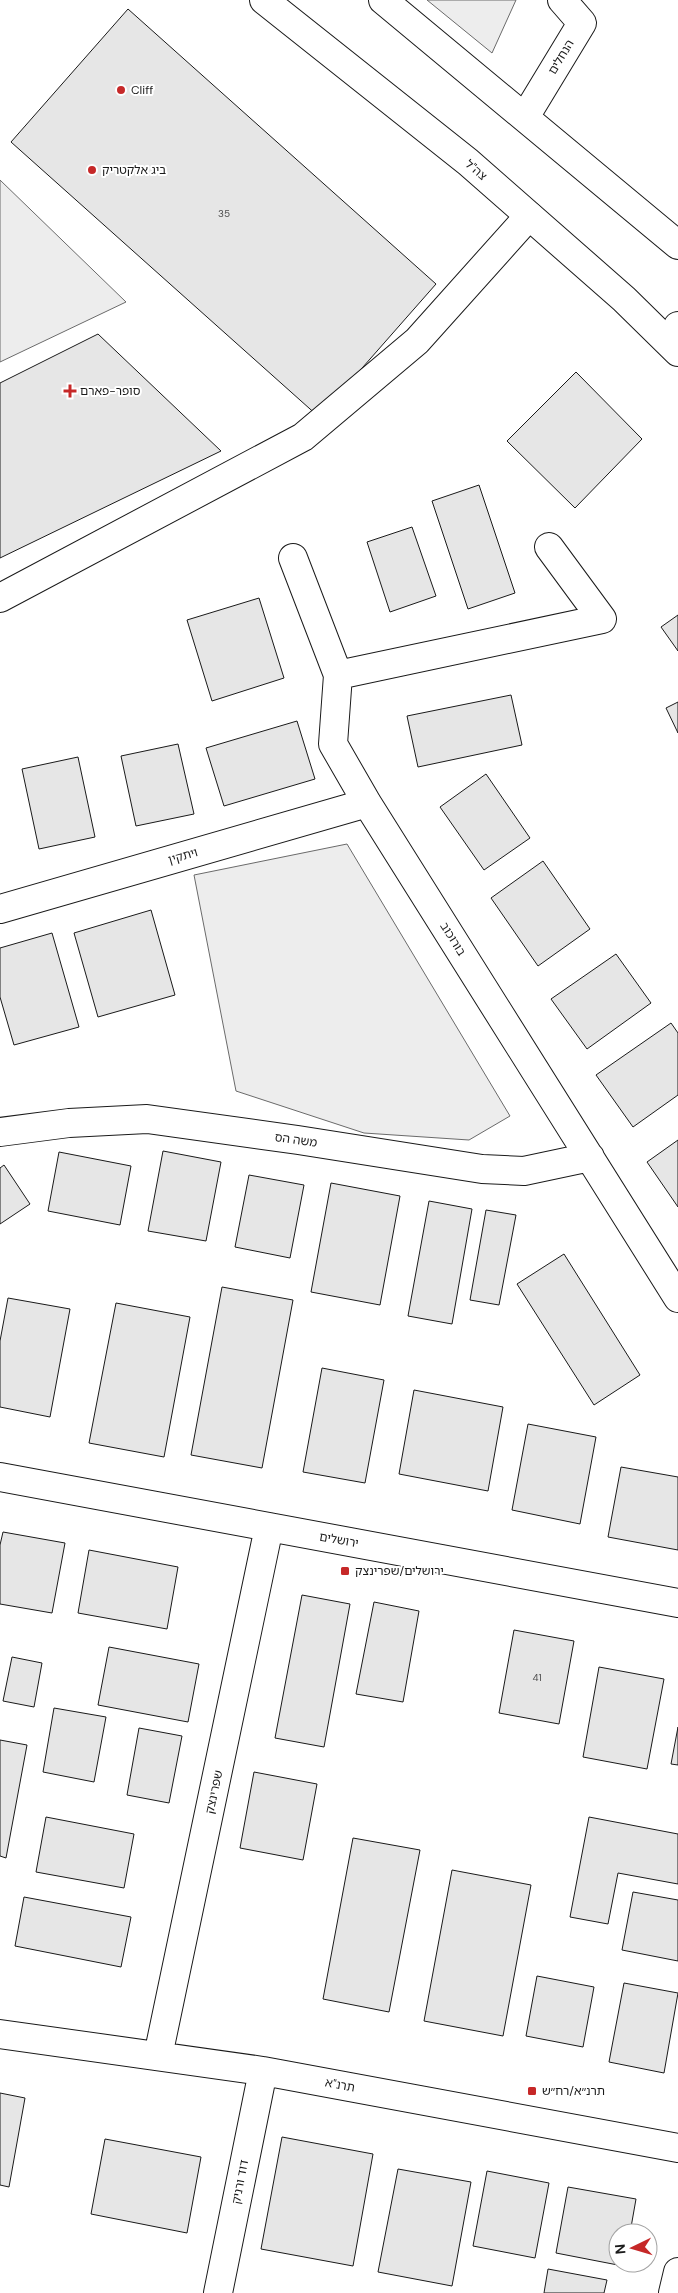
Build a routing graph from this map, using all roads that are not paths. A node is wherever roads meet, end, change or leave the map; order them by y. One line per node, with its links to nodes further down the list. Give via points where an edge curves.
1 (264, 0): 5 (street, צה"ל, via 468,162)
2 (383, 0): 4 (street)
3 (562, 0): 4 (street, הנחלים, via 582,23)
4 (525, 116): 6 (street)
5 (529, 216): 7 (street, צה"ל); 10 (street, via 417,341 303,437)
6 (678, 245)
7 (676, 340)
8 (549, 547): 11 (street, via 602,619)
9 (293, 558): 11 (street, בורוכוב)
10 (0, 598)
11 (338, 674): 12 (street, בורוכוב, via 333,744)
12 (367, 803): 13 (street, ויתקין); 15 (street, בורוכוב)
13 (0, 909)
14 (0, 1132): 15 (street, משה הס, via 69,1123 147,1119 482,1169 524,1171)
15 (590, 1157): 16 (street, בורוכוב)
16 (678, 1298)
17 (0, 1477): 18 (street, ירושלים)
18 (270, 1527): 19 (street, ירושלים); 21 (street, שפרינצק)
19 (678, 1602)
20 (0, 2034): 21 (street, תרנ"א)
21 (158, 2056): 22 (street, תרנ"א)
22 (262, 2071): 23 (street, תרנ"א); 25 (street, דוד ורניק)
23 (678, 2148)
24 (678, 2272): 26 (street)
25 (218, 2293)
26 (673, 2293)

